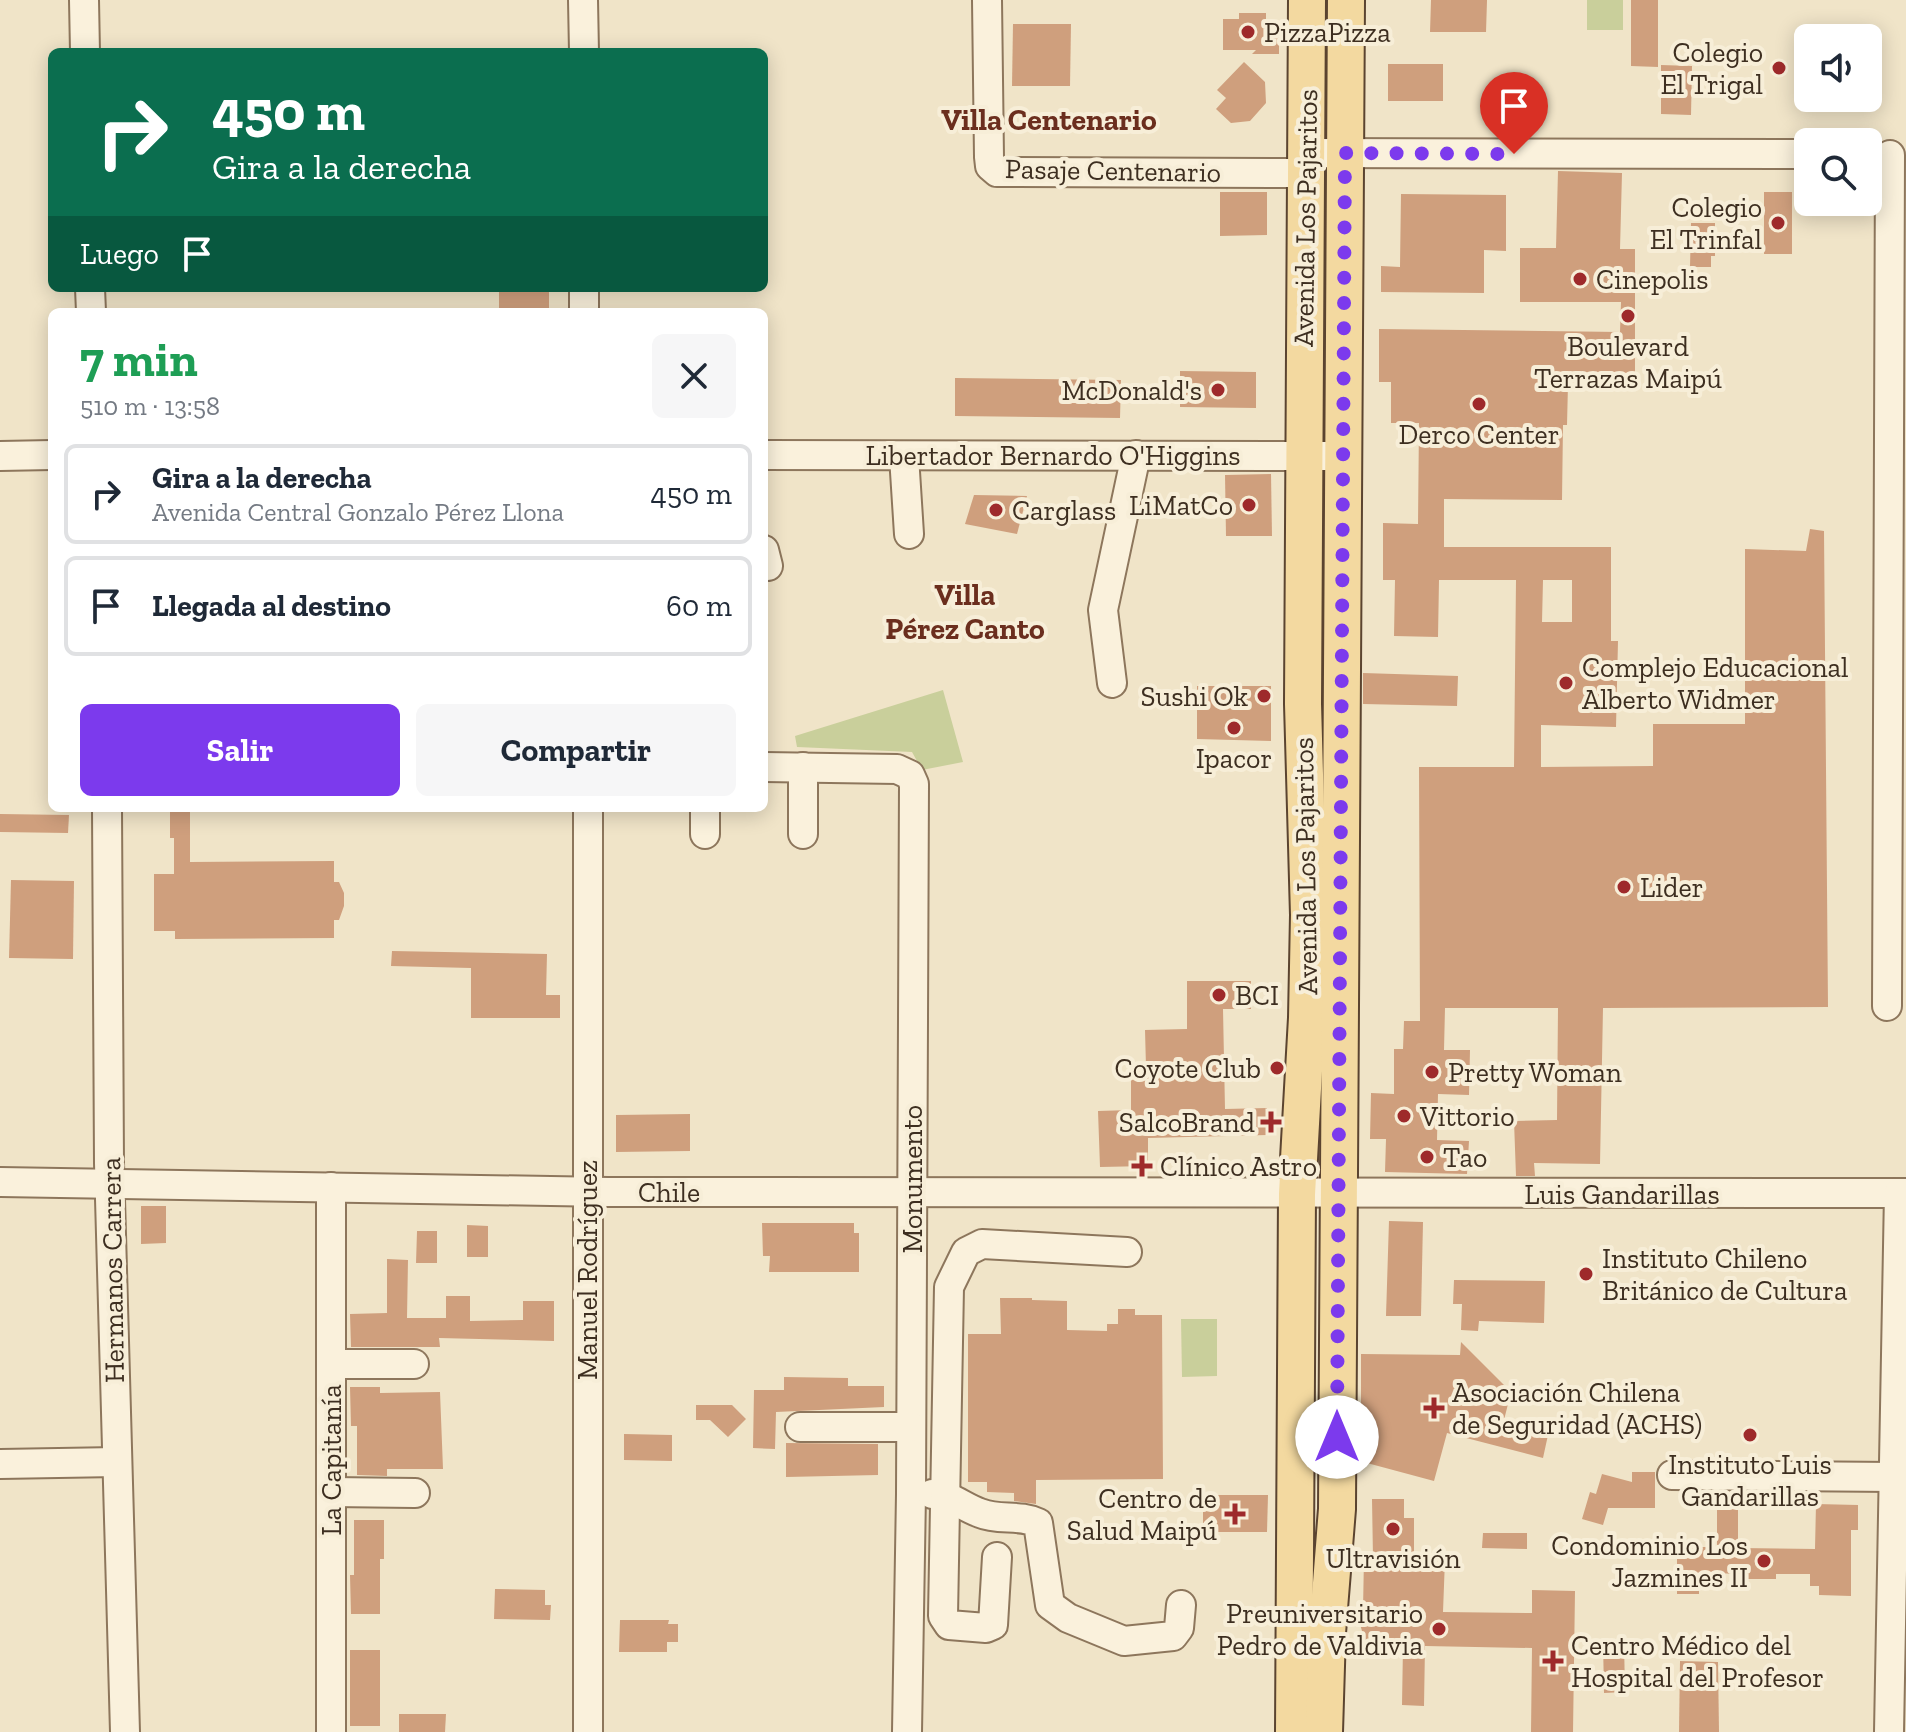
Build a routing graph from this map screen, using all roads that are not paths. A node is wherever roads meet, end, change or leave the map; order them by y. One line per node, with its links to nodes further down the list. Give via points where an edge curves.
1 (84, 0): 6 (street)
2 (583, 0): 7 (street)
3 (987, 0): 11 (street, Pasaje Centenario, via 989,157 997,172)
4 (1307, 0): 11 (main road, Avenida Los Pajaritos)
5 (1346, 0): 8 (main road, Avenida Los Pajaritos)
6 (85, 48)
7 (584, 48)
8 (1345, 153): 9 (street); 11 (street); 19 (main road, Avenida Los Pajaritos)
9 (1794, 154)
10 (1888, 155): 12 (street)
11 (1306, 163): 18 (main road, Avenida Los Pajaritos)
12 (1898, 385): 20 (street)
13 (48, 455): 16 (street)
14 (768, 455): 17 (street, Libertador Bernardo O'Higgins)
15 (1136, 455): 17 (street, Libertador Bernardo O'Higgins); 18 (street, Libertador Bernardo O'Higgins); 23 (street, via 1103,610)
16 (0, 456)
17 (904, 456): 21 (street)
18 (1303, 456): 19 (street, Libertador Bernardo O'Higgins); 39 (main road, Avenida Los Pajaritos, via 1309,915)
19 (1342, 456): 37 (main road, Avenida Los Pajaritos)
20 (1897, 494): 22 (street)
21 (909, 534)
22 (1897, 603): 24 (street)
23 (1112, 683)
24 (1897, 711): 30 (street)
25 (768, 767): 26 (street, Monumento)
26 (803, 767): 29 (street); 36 (street, Monumento, via 897,769 910,775 914,784)
27 (107, 812): 33 (street, Hermanos Carrera)
28 (588, 812): 35 (street, Manuel Rodríguez)
29 (803, 834)
30 (1897, 962): 31 (street)
31 (1887, 1006)
32 (0, 1182): 33 (street, Chile)
33 (110, 1184): 34 (street, Chile); 45 (street, Hermanos Carrera)
34 (331, 1187): 35 (street, Chile); 41 (street, La Capitanía)
35 (587, 1192): 36 (street, Chile); 57 (street, Manuel Rodríguez)
36 (912, 1193): 39 (street, Chile); 44 (street, Monumento)
37 (1338, 1193): 38 (street, Luis Gandarillas); 39 (street, Chile); 60 (main road, Avenida Los Pajaritos, via 1337,1509)
38 (1902, 1193): 48 (street)
39 (1297, 1194): 59 (main road, Avenida Los Pajaritos)
40 (1127, 1252): 52 (street, via 982,1244 966,1252 949,1287)
41 (331, 1364): 42 (street); 49 (street, La Capitanía)
42 (414, 1364)
43 (800, 1427): 44 (street)
44 (911, 1427): 51 (street, Monumento)
45 (117, 1462): 46 (street); 55 (street, Hermanos Carrera)
46 (0, 1464)
47 (1672, 1475): 48 (street)
48 (1894, 1477): 61 (street)
49 (331, 1492): 50 (street); 56 (street, La Capitanía)
50 (415, 1493)
51 (911, 1494): 52 (street); 58 (street, Monumento)
52 (946, 1495): 53 (street, via 943,1616 949,1625 993,1625); 54 (street, via 984,1515 1038,1523 1050,1605 1068,1618 1124,1641 1173,1636)
53 (997, 1557)
54 (1181, 1605)
55 (125, 1732)
56 (331, 1732)
57 (588, 1732)
58 (907, 1732)
59 (1294, 1732)
60 (1324, 1732)
61 (1889, 1732)

